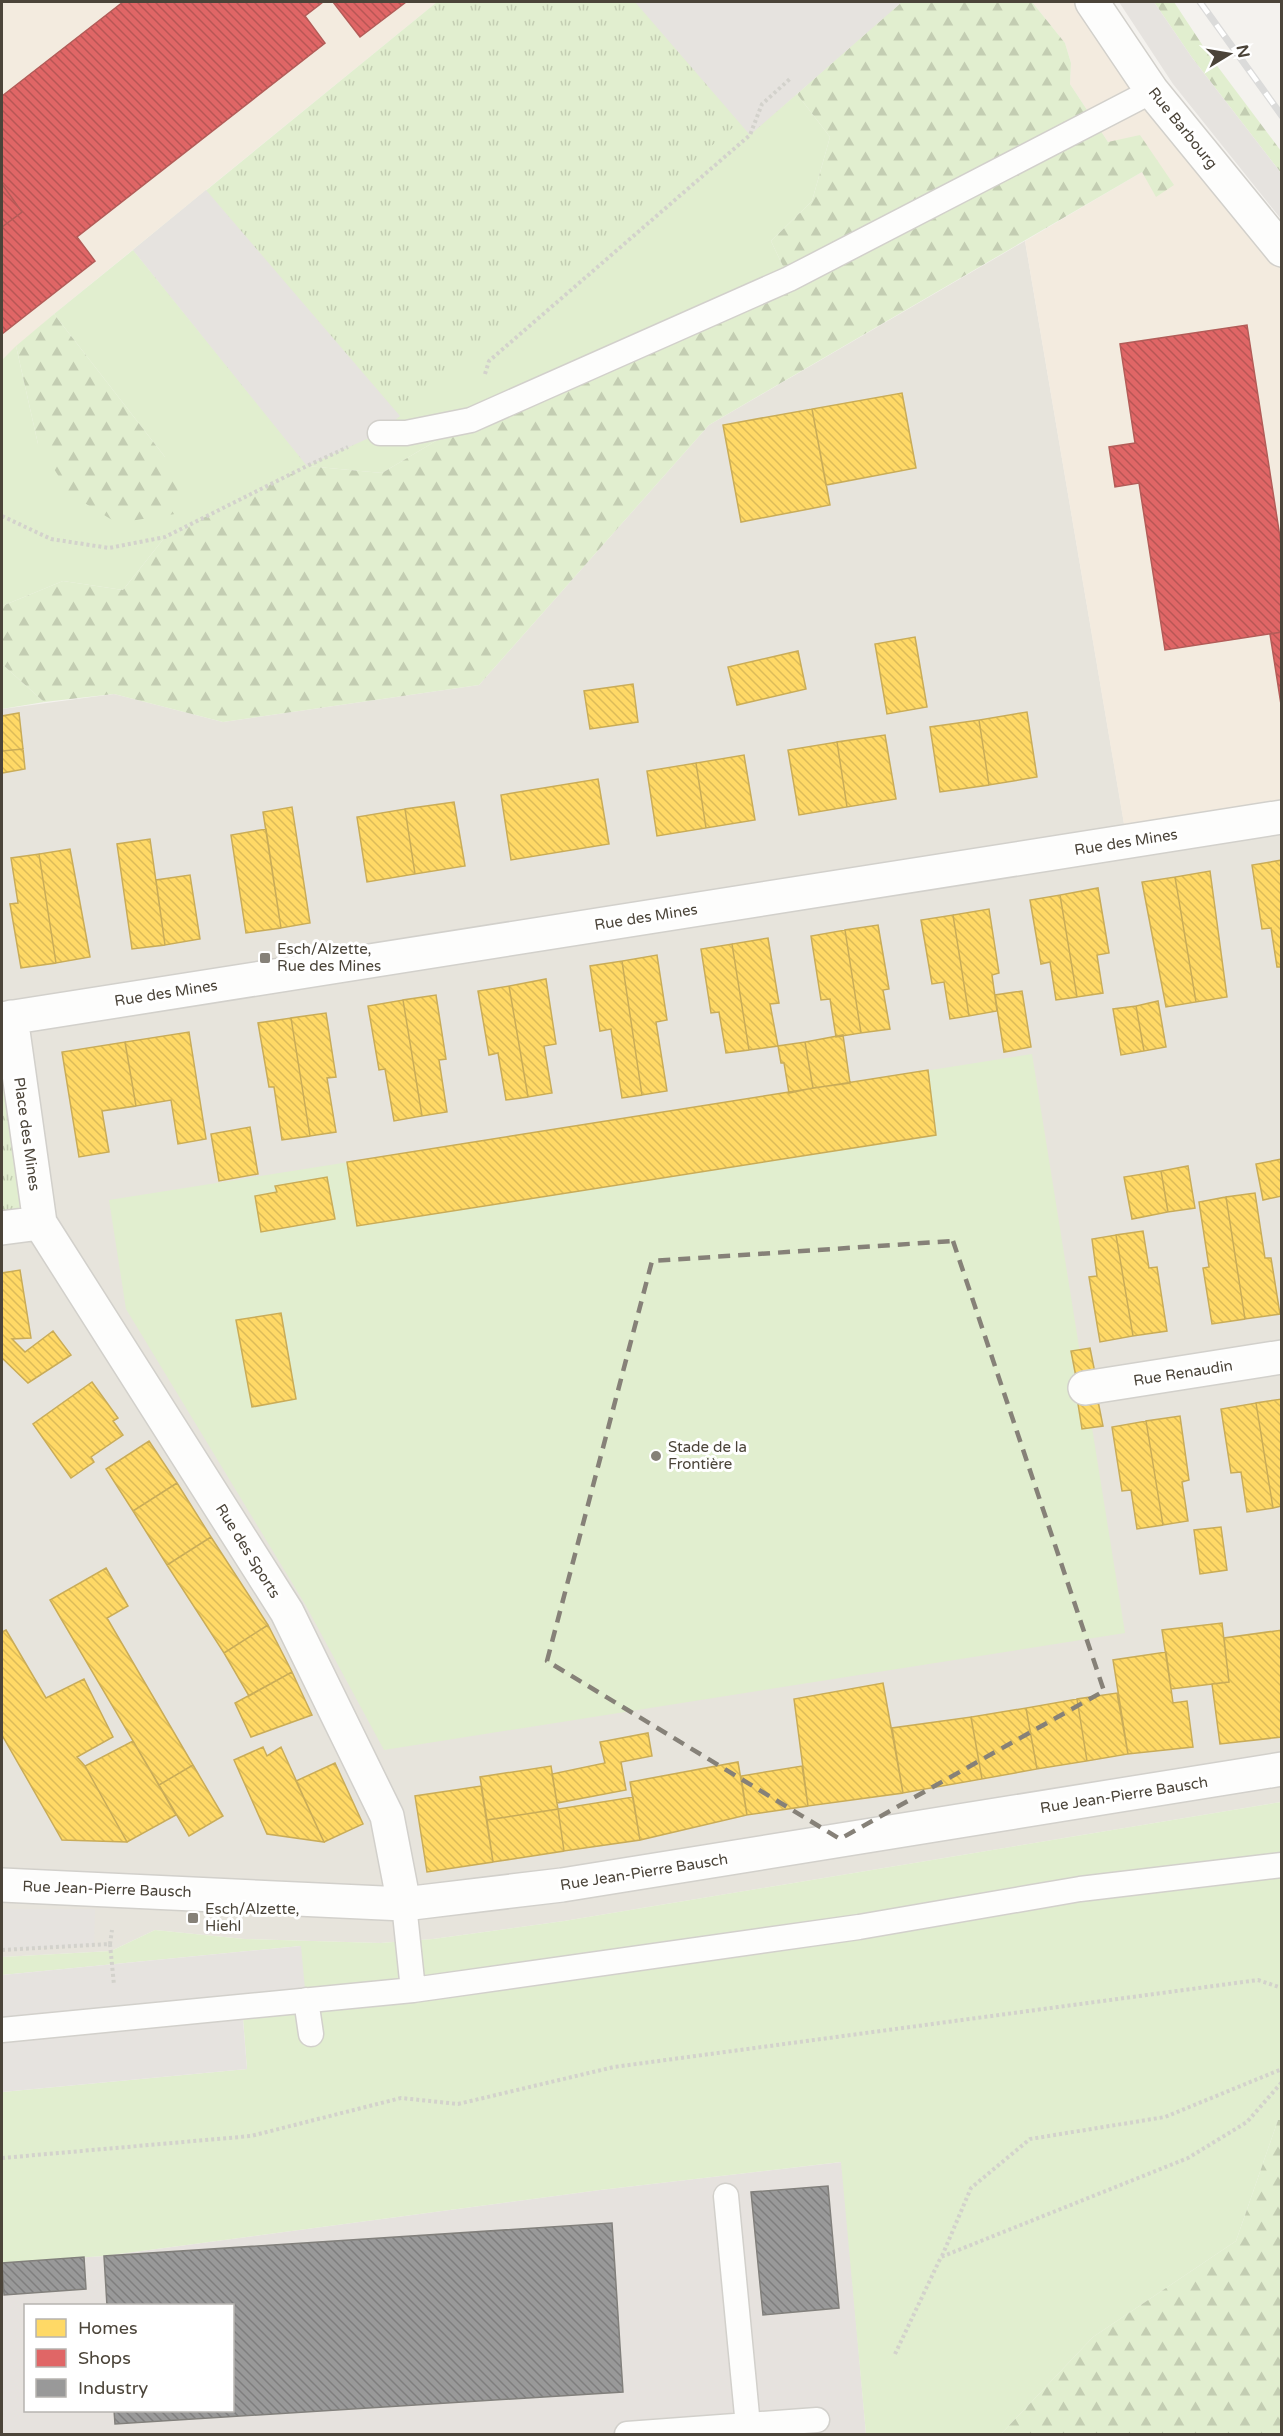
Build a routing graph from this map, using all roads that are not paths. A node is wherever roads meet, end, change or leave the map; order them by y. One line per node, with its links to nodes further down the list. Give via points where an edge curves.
1 (1092, 2): 2 (street, Rue Barbourg)
2 (1152, 92): 3 (street, Rue Barbourg); 4 (lane, via 789,279 471,420 406,433)
3 (1281, 250)
4 (380, 433)
5 (1281, 817): 6 (street, Rue des Mines)
6 (6, 1018): 7 (street, Place des Mines)
7 (40, 1223): 8 (street); 14 (street, Rue des Sports, via 287,1612 387,1816)
8 (2, 1228)
9 (1281, 1357): 10 (street, Rue Renaudin)
10 (1085, 1388)
11 (1281, 1769): 14 (street, Rue Jean-Pierre Bausch, via 574,1883)
12 (1281, 1865): 15 (lane, via 1080,1889 859,1927)
13 (2, 1885): 14 (street, Rue Jean-Pierre Bausch)
14 (404, 1904): 15 (lane)
15 (413, 1990): 16 (lane)
16 (306, 2000): 17 (lane); 18 (lane)
17 (2, 2030)
18 (311, 2034)
19 (726, 2196): 21 (lane)
20 (816, 2420): 21 (lane)
21 (748, 2426): 22 (lane)
22 (627, 2434)

